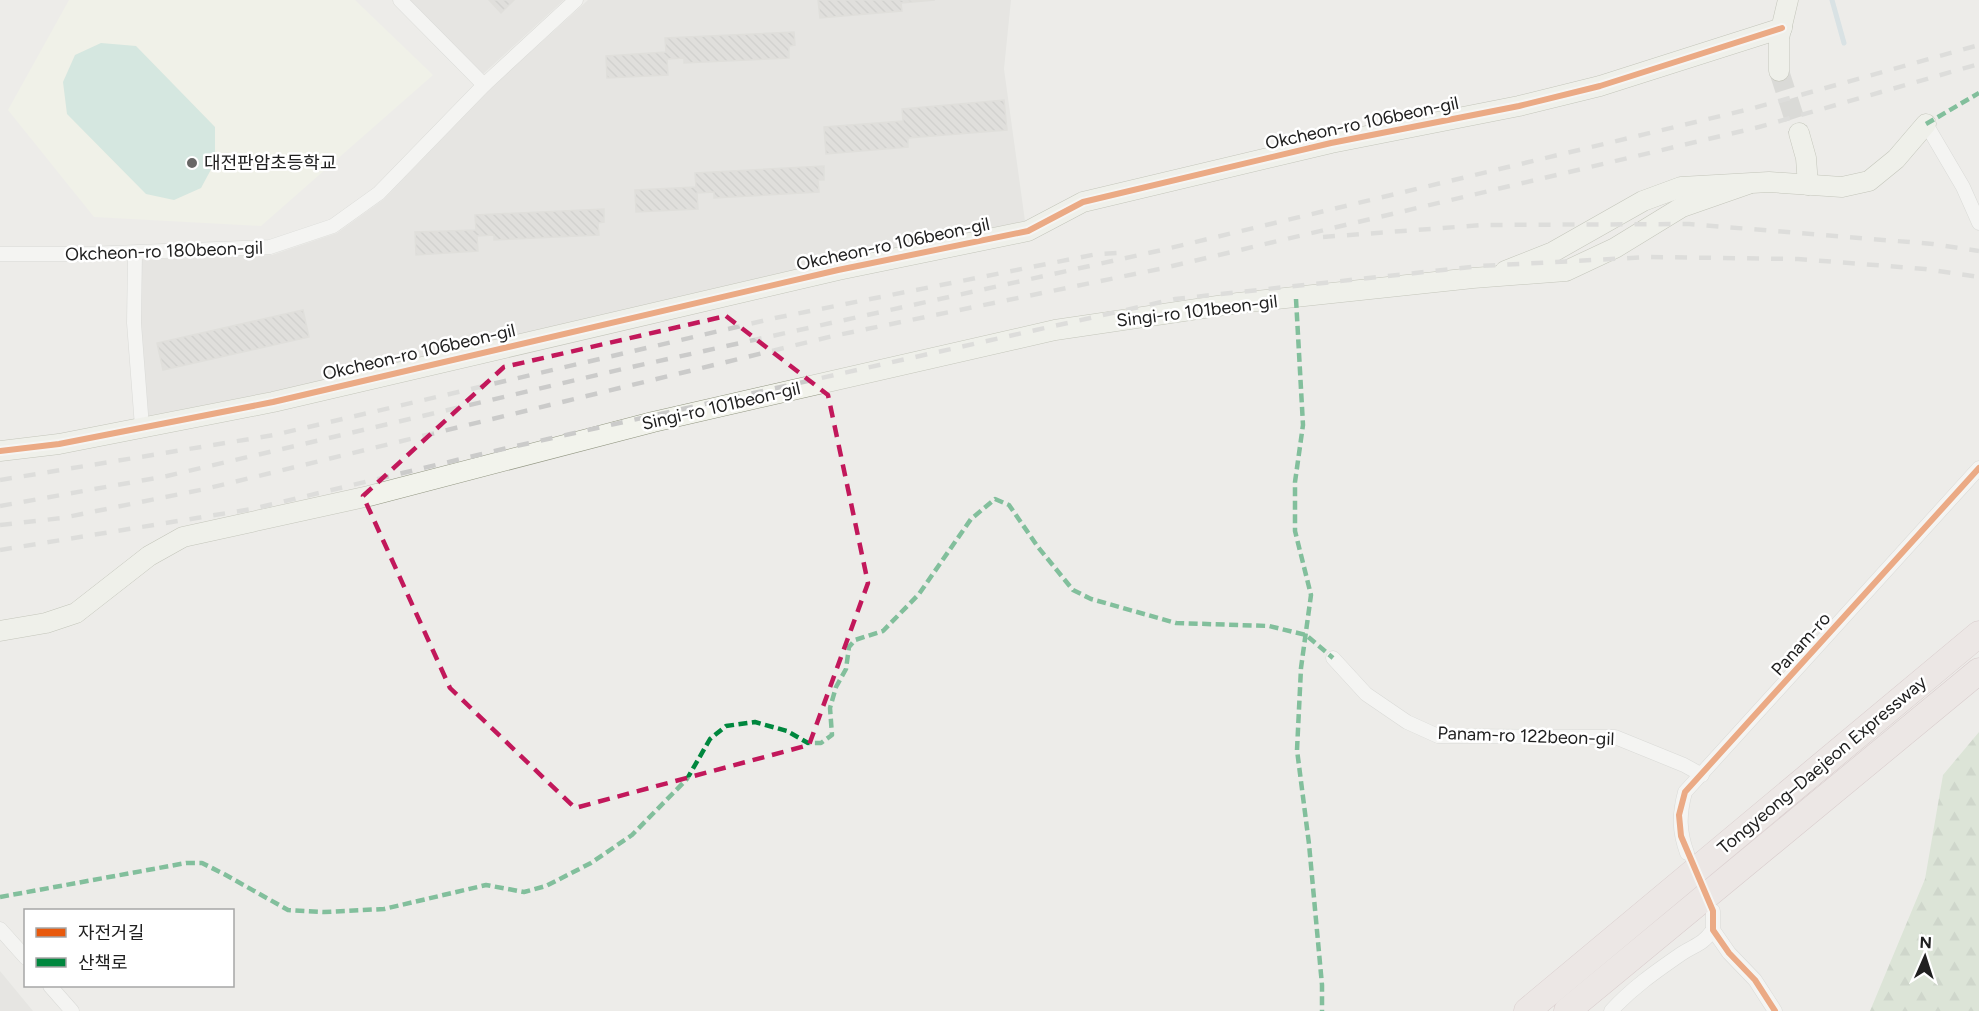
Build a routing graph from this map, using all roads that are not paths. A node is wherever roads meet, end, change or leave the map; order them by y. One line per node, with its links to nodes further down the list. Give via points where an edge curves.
1 (400, 0): 6 (street)
2 (576, 0): 6 (street, Okcheon-ro 180beon-gil)
3 (1788, 0): 4 (street)
4 (1782, 28): 5 (street); 13 (street, Okcheon-ro 106beon-gil, via 1600,87 1319,146 1083,202 1028,231 826,272 273,402)
5 (1779, 71)
6 (484, 85): 11 (street, Okcheon-ro 180beon-gil, via 379,193 333,226 270,247)
7 (1926, 124): 9 (street, Singi-ro 101beon-gil, via 1896,159 1869,181 1842,187); 10 (street)
8 (1799, 133): 9 (street)
9 (1808, 185): 16 (street, Singi-ro 101beon-gil, via 1748,184 1682,207 1615,248 1566,272 1238,303 1055,330 653,422 369,496 183,537 149,556 76,613)
10 (1979, 223)
11 (135, 253): 12 (street, Okcheon-ro 180beon-gil); 13 (street, via 134,323)
12 (0, 254)
13 (142, 427): 14 (street, Okcheon-ro 106beon-gil)
14 (0, 451)
15 (1979, 468): 20 (street, Panam-ro)
16 (0, 632)
17 (1979, 634): 28 (highway, Tongyeong–Daejeon Expressway)
18 (1333, 658): 20 (street, Panam-ro 122beon-gil, via 1366,694 1407,722 1438,736 1615,737)
19 (1979, 671): 29 (highway, Tongyeong–Daejeon Expressway)
20 (1702, 775): 21 (street, Panam-ro, via 1685,792 1679,815)
21 (1687, 853)
22 (1713, 911): 24 (street)
23 (0, 929): 25 (street)
24 (1713, 930): 30 (street, via 1702,944 1630,990); 31 (street)
25 (24, 956)
26 (51, 987): 27 (street)
27 (72, 1011)
28 (1527, 1011)
29 (1567, 1011)
30 (1611, 1011)
31 (1775, 1011)

